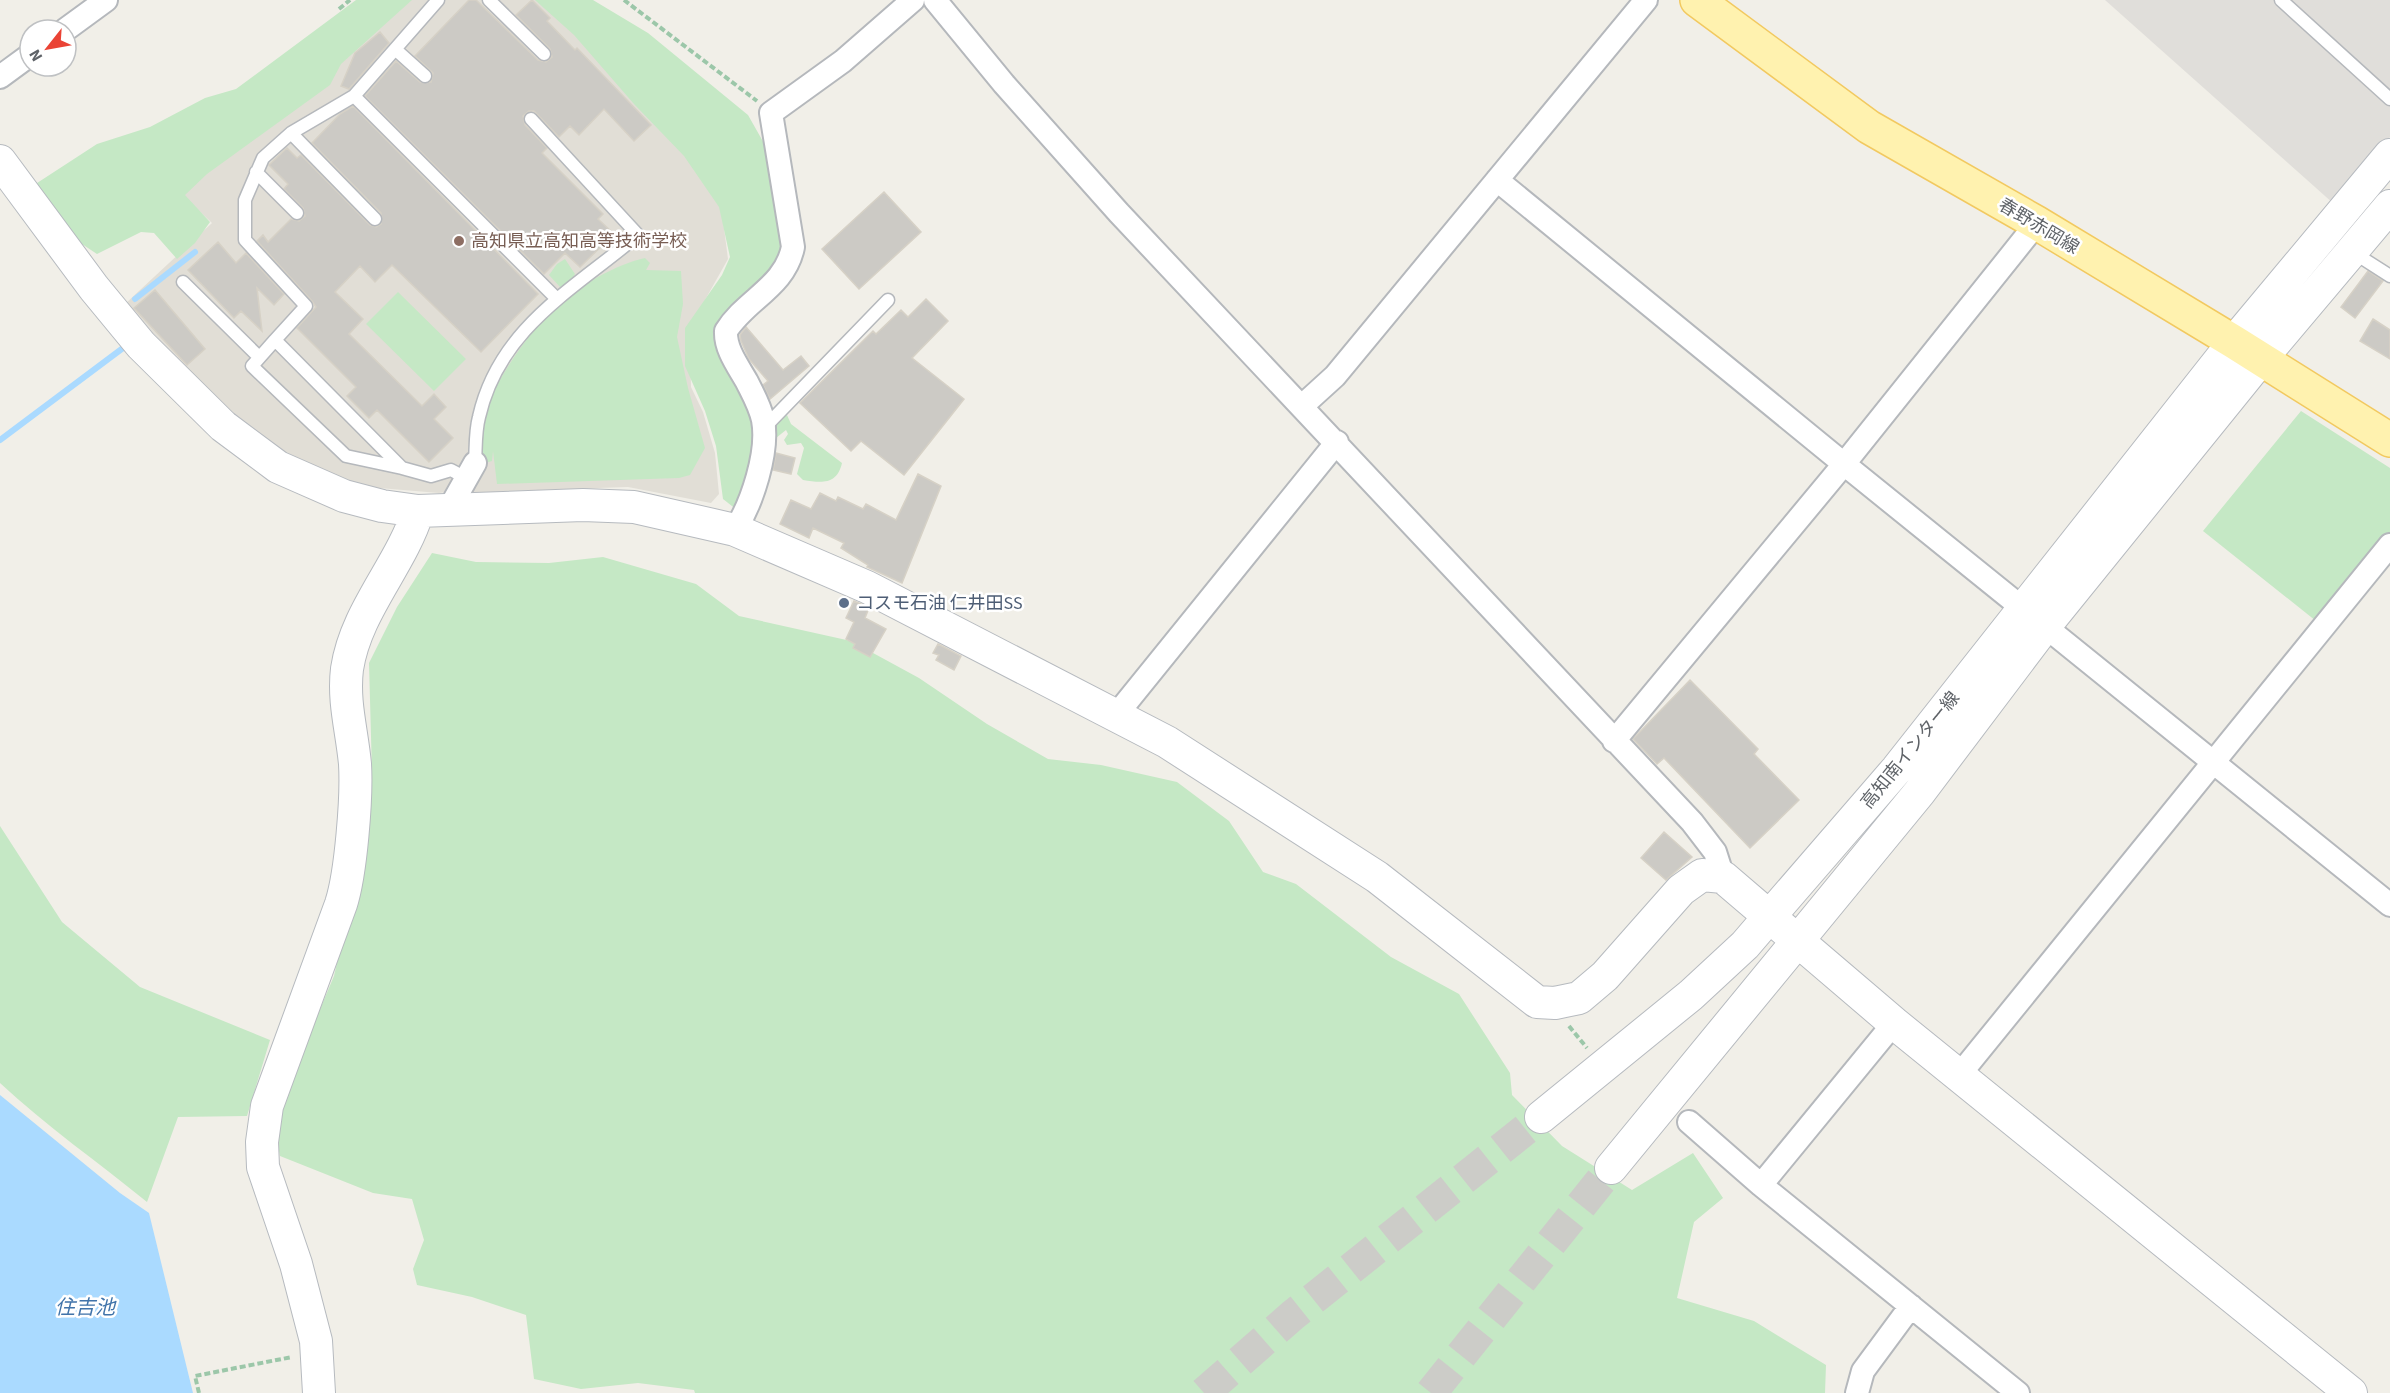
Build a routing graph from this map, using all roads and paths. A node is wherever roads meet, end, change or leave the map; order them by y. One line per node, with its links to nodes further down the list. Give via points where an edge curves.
1 (106, 0): 12 (street)
2 (350, 0): 11 (path)
3 (438, 0): 13 (lane)
4 (489, 0): 14 (lane)
5 (624, 0): 20 (path)
6 (913, 0): 20 (street, via 843,61)
7 (935, 0): 40 (street, via 1119,213)
8 (1646, 0): 26 (street)
9 (1697, 0): 30 (main road, 春野赤岡線, via 1869,127)
10 (2281, 0): 19 (lane)
11 (339, 9)
12 (78, 20)
13 (395, 49): 16 (lane); 18 (lane)
14 (544, 54)
15 (18, 64): 17 (street)
16 (425, 76)
17 (0, 77)
18 (354, 96): 22 (lane); 34 (lane)
19 (2390, 99)
20 (771, 113): 41 (street, via 793,248 782,276 730,325 726,340 754,396)
21 (531, 119): 34 (lane, via 638,235)
22 (291, 133): 25 (lane, via 262,158); 29 (lane)
23 (2390, 155): 37 (street, 高知南インター線)
24 (0, 161): 47 (street, via 141,345 223,426 278,467 323,489 382,507)
25 (256, 172): 28 (lane); 36 (lane, via 245,200 244,240 306,306)
26 (1497, 180): 40 (street, via 1335,376); 44 (street)
27 (2390, 206): 31 (street, 高知南インター線)
28 (297, 213)
29 (375, 219)
30 (2037, 224): 37 (main road, 春野赤岡線); 44 (street)
31 (2350, 250): 32 (lane); 39 (street, 高知南インター線)
32 (2390, 276)
33 (183, 282): 38 (lane)
34 (556, 298): 46 (lane, via 513,344 493,381 478,417)
35 (888, 300): 41 (lane)
36 (274, 340): 38 (lane); 45 (lane)
37 (2234, 342): 39 (main road, 春野赤岡線); 51 (street, 高知南インター線)
38 (258, 357): 45 (lane, via 252,366 346,456)
39 (2261, 359): 42 (main road, 春野赤岡線); 51 (street, 高知南インター線)
40 (1302, 406): 43 (street)
41 (764, 428): 49 (street, via 757,478)
42 (2390, 440)
43 (1337, 442): 52 (street); 53 (street)
44 (1844, 464): 51 (street); 53 (street)
45 (402, 468): 46 (lane, via 431,476 452,470)
46 (470, 471): 48 (street)
47 (418, 511): 48 (street); 68 (street, via 410,536 362,622 350,655 346,699 355,776 347,878 267,1106 263,1128 265,1177 296,1264)
48 (448, 511): 49 (street, via 583,505 634,507)
49 (735, 530): 52 (street, via 867,586)
50 (2390, 545): 54 (street)
51 (2034, 617): 54 (street); 57 (street, 高知南インター線); 58 (street, 高知南インター線, via 1919,793)
52 (1117, 714): 55 (street, via 1377,877 1537,1002 1579,998 1605,976 1682,890 1702,875)
53 (1614, 741): 55 (street, via 1692,822 1715,852)
54 (2214, 762): 56 (street); 62 (street)
55 (1723, 877): 57 (street)
56 (2390, 905)
57 (1769, 917): 58 (street); 63 (street, 高知南インター線, via 1691,995)
58 (1797, 941): 60 (street); 65 (street, 高知南インター線)
59 (1565, 1021): 61 (path)
60 (1894, 1023): 62 (street); 66 (street)
61 (1590, 1052)
62 (1960, 1074): 73 (street)
63 (1541, 1117)
64 (1689, 1122): 66 (street)
65 (1611, 1168)
66 (1761, 1185): 67 (street)
67 (1911, 1306): 71 (street, via 1863,1371); 72 (street)
68 (316, 1352): 69 (path, via 195,1376); 70 (street)
69 (199, 1393)
70 (319, 1393)
71 (1857, 1393)
72 (2018, 1393)
73 (2350, 1393)

